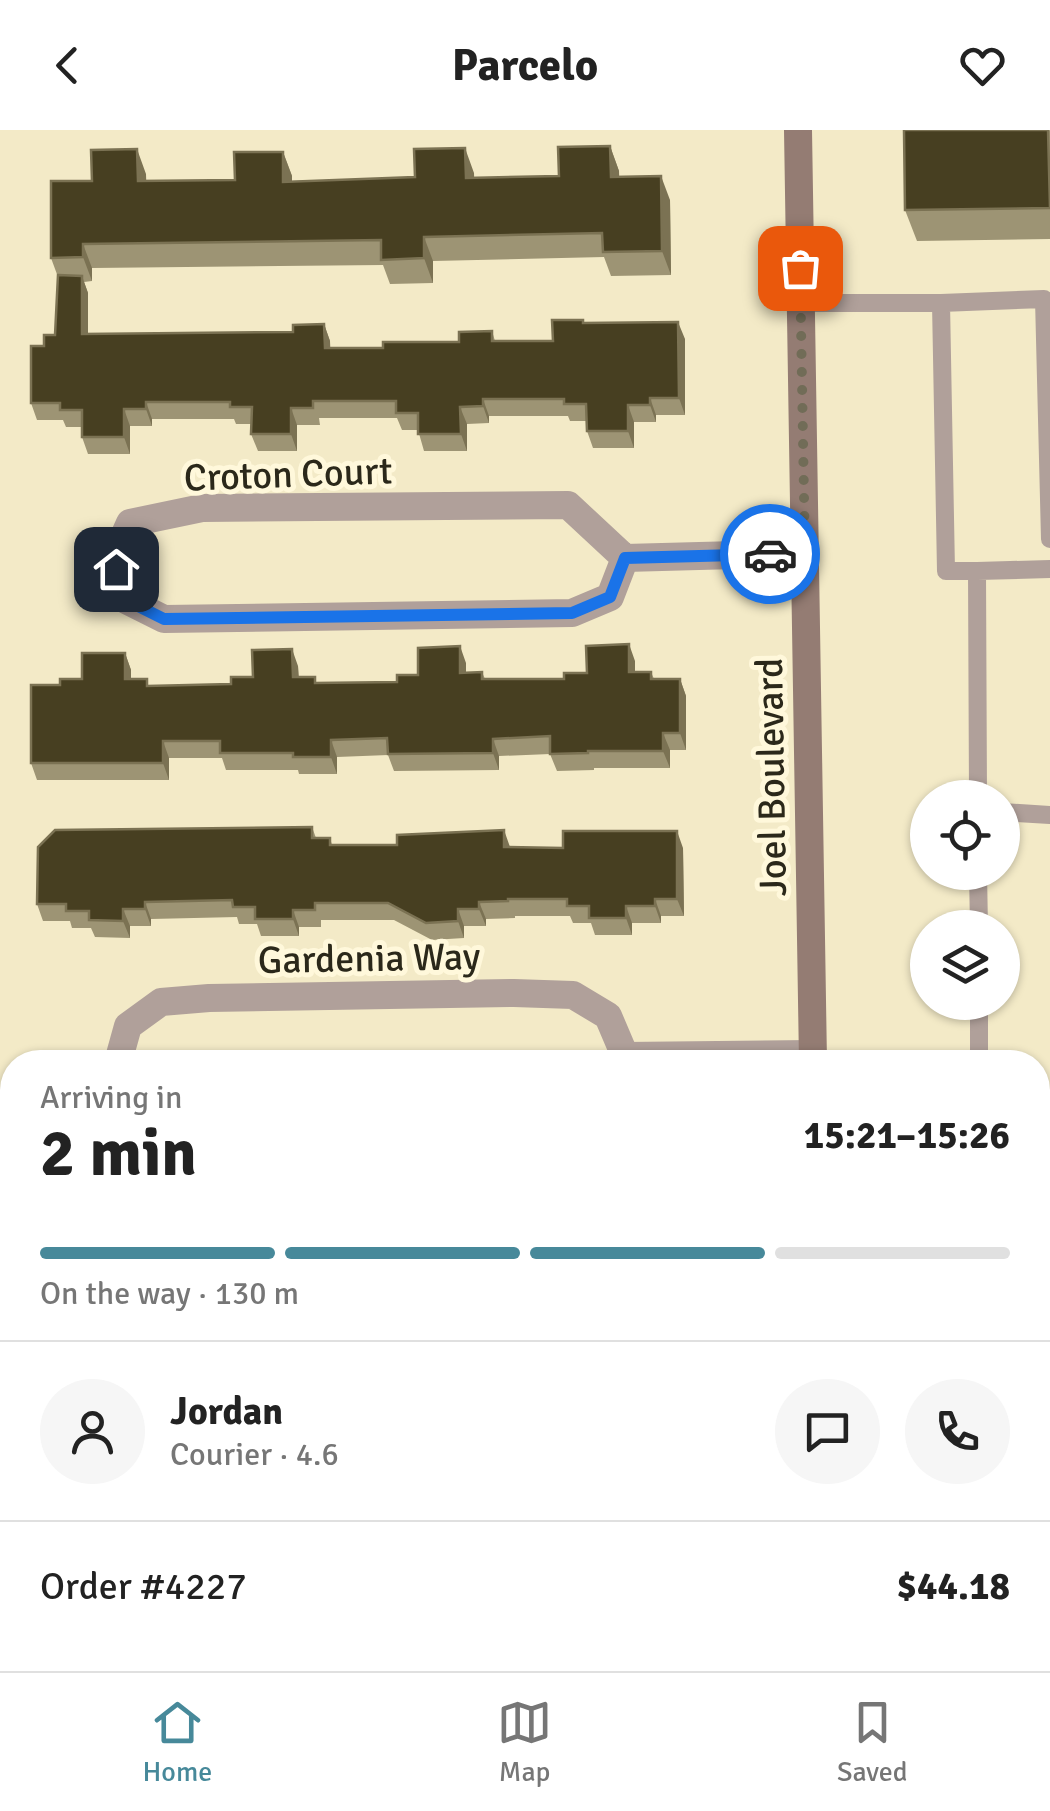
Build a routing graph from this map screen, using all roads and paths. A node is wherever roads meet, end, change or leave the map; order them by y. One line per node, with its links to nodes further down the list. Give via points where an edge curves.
1 (798, 130): 2 (main road, Joel Boulevard)
2 (801, 303): 3 (lane); 5 (main road, Joel Boulevard)
3 (941, 303): 4 (lane, via 1044,300); 8 (lane, via 946,571)
4 (1050, 538)
5 (805, 553): 6 (street); 15 (main road, Joel Boulevard)
6 (625, 558): 6 (street, Croton Court, via 610,597 572,613 164,619 126,600 113,560 130,523 202,508 568,505)
7 (1050, 569): 8 (lane)
8 (977, 571): 9 (lane)
9 (978, 780)
10 (1020, 813): 11 (lane)
11 (1050, 815)
12 (979, 1020): 16 (lane)
13 (121, 1050): 14 (street, Gardenia Way, via 128,1026 161,1002 476,994 573,995 608,1016)
14 (620, 1050)
15 (813, 1050)
16 (979, 1050)

